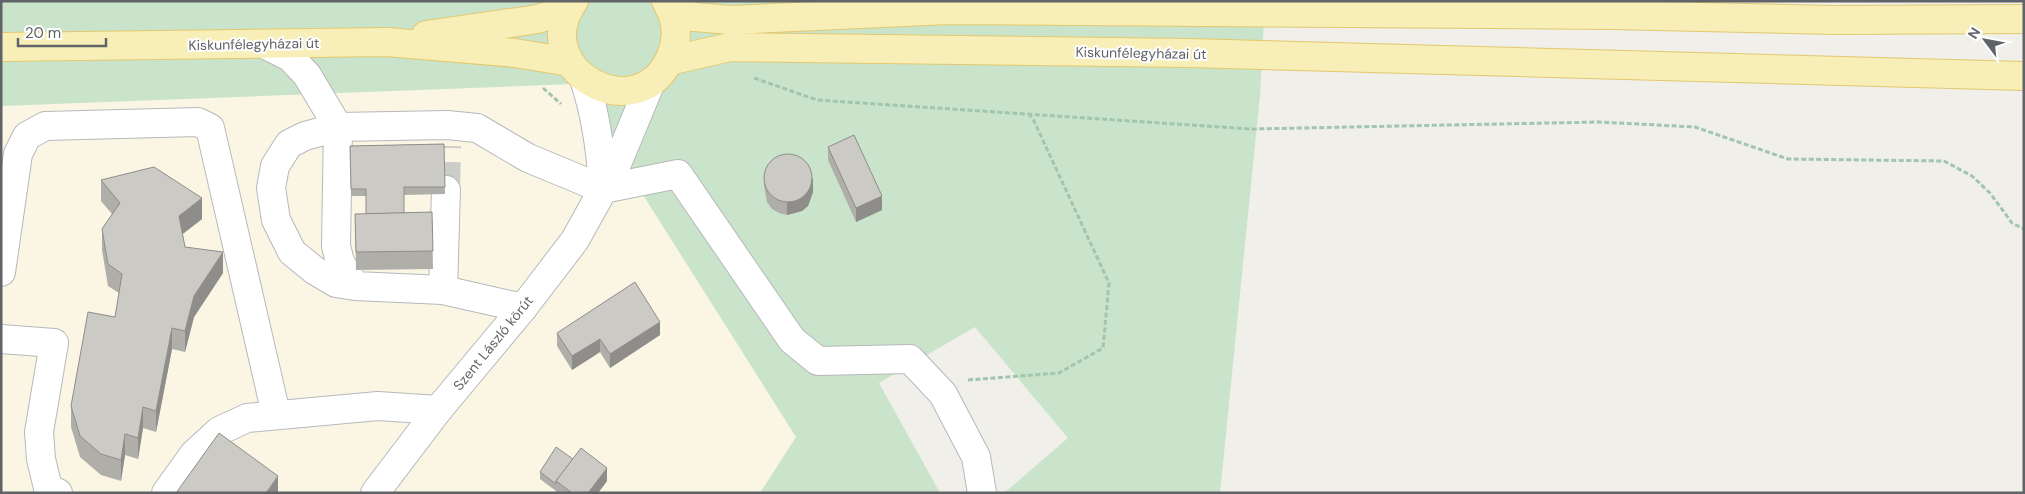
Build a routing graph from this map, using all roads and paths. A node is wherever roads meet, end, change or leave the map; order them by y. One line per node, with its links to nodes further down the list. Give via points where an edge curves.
1 (668, 4): 3 (main road, via 694,17 731,20 949,10 1613,15); 8 (main road, via 675,20 676,34 675,48)
2 (571, 5): 5 (main road, Kiskunfélegyházai út, via 538,19); 9 (main road, via 564,22 563,36 565,49)
3 (1706, 9): 4 (main road, via 1835,20)
4 (2024, 19)
5 (387, 42): 6 (main road, Kiskunfélegyházai út); 9 (main road, Kiskunfélegyházai út, via 523,54)
6 (264, 44): 7 (main road, Kiskunfélegyházai út); 14 (street, via 290,57 308,75)
7 (1, 47)
8 (669, 61): 11 (main road, Kiskunfélegyházai út, via 730,47 1188,53); 12 (main road)
9 (577, 70): 12 (main road, Kiskunfélegyházai út, via 605,89 617,91); 15 (street, via 593,105)
10 (748, 76): 13 (path, via 817,100)
11 (2024, 76)
12 (651, 82): 15 (street, Szent László körút)
13 (1029, 114): 17 (path, via 1251,129 1600,122 1694,127 1788,159 1944,161 1972,176 1990,193 2012,223); 23 (path, via 1108,283 1103,348 1059,373)
14 (338, 127): 15 (street, via 447,136 477,128 528,158); 19 (street, via 336,246 340,262); 19 (street, via 288,144 274,166 271,188 276,220 292,252 336,283)
15 (603, 189): 21 (street, Szent László körút, via 575,240); 23 (street, via 678,174 792,340 818,361 910,359)
16 (446, 190): 20 (street)
17 (2024, 229)
18 (1, 272): 25 (street, via 18,154 27,136 45,126 198,122 210,128)
19 (355, 286): 20 (street)
20 (443, 290): 21 (street)
21 (523, 308): 24 (street, Szent László körút)
22 (1, 339): 26 (street, via 54,343 39,432)
23 (932, 383): 29 (street, via 942,394 976,458)
24 (438, 410): 25 (street, via 378,406); 28 (street, Szent László körút)
25 (276, 414): 27 (street, via 247,418 219,432 194,454)
26 (47, 491)
27 (166, 493)
28 (375, 493)
29 (982, 493)

